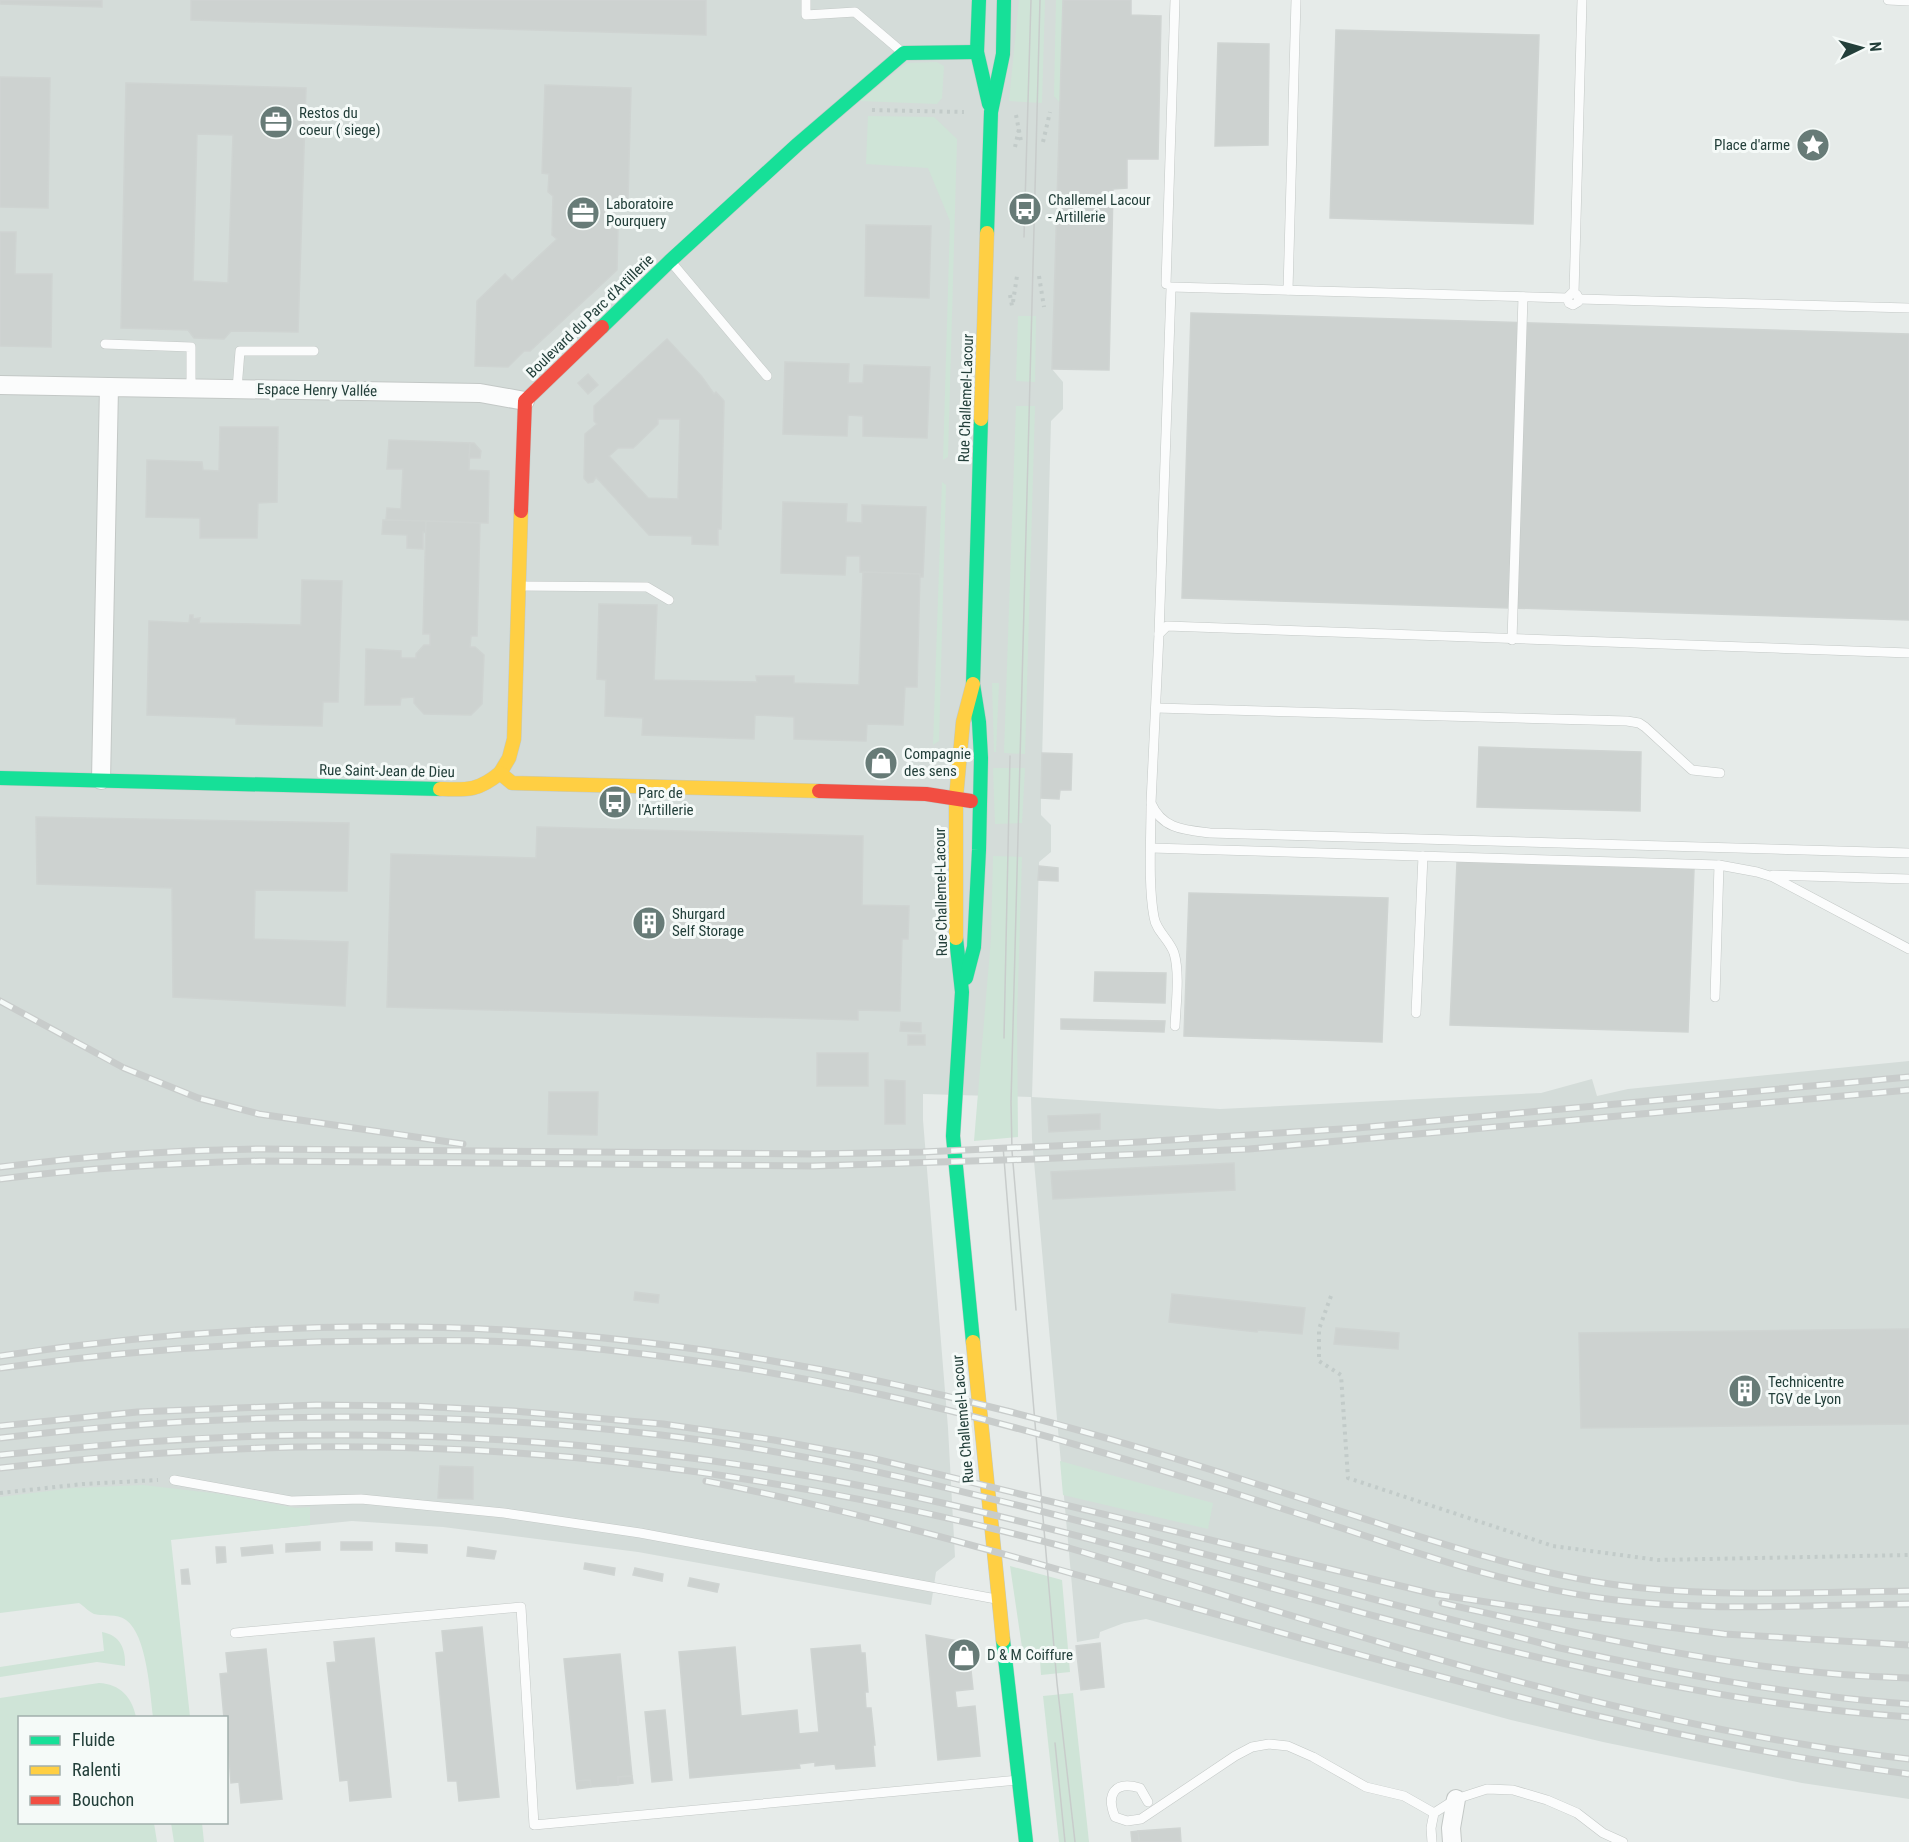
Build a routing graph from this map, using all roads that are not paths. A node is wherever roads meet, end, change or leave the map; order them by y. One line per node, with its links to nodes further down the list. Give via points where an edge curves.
1 (806, 0): 10 (lane, via 806,15 855,12)
2 (979, 0): 9 (street, Rue Challemel-Lacour)
3 (1004, 0): 11 (street, Rue Challemel-Lacour, via 1003,54)
4 (1175, 0): 13 (lane)
5 (1296, 0): 14 (lane)
6 (1582, 0): 16 (lane)
7 (1888, 0): 8 (lane)
8 (1909, 1)
9 (977, 52): 10 (street); 11 (street, Rue Challemel-Lacour)
10 (904, 53): 12 (street, Boulevard du Parc d'Artillerie)
11 (991, 112): 31 (street, Rue Challemel-Lacour)
12 (670, 261): 20 (lane); 25 (street, Boulevard du Parc d'Artillerie)
13 (1169, 286): 14 (lane); 28 (lane)
14 (1288, 290): 15 (lane)
15 (1523, 297): 16 (lane); 29 (lane)
16 (1573, 297): 17 (lane)
17 (1909, 308)
18 (105, 344): 23 (lane, via 192,347)
19 (314, 351): 24 (lane, via 240,351)
20 (766, 376)
21 (0, 385): 22 (street, Espace Henry Vallée)
22 (109, 387): 23 (street, Espace Henry Vallée); 36 (street)
23 (191, 388): 24 (street, Espace Henry Vallée)
24 (237, 389): 25 (street, Espace Henry Vallée, via 480,393)
25 (525, 401): 26 (street, Boulevard du Parc d'Artillerie)
26 (518, 586): 27 (lane, via 647,587); 33 (street, Boulevard du Parc d'Artillerie, via 514,739)
27 (669, 600)
28 (1160, 633): 29 (lane, via 1173,625); 32 (lane)
29 (1512, 640): 30 (lane)
30 (1909, 653)
31 (974, 684): 37 (street, Rue Challemel-Lacour, via 963,722); 38 (street, Rue Challemel-Lacour, via 979,722)
32 (1156, 708): 34 (lane, via 1639,723 1692,770); 39 (lane)
33 (500, 773): 36 (street, Rue Saint-Jean de Dieu, via 484,785 464,790); 37 (street, via 512,783)
34 (1720, 773)
35 (0, 778): 36 (street, Rue Saint-Jean de Dieu)
36 (101, 780)
37 (956, 798): 38 (street); 47 (street, Rue Challemel-Lacour, via 955,933)
38 (980, 802): 47 (street, Rue Challemel-Lacour, via 974,947)
39 (1151, 803): 40 (lane); 41 (lane, via 1165,822 1210,833)
40 (1151, 848): 42 (lane); 50 (lane, via 1154,920 1173,949 1176,966)
41 (1909, 853)
42 (1423, 856): 43 (lane); 49 (lane)
43 (1719, 865): 44 (lane); 48 (lane)
44 (1767, 875): 45 (lane); 46 (lane)
45 (1909, 879)
46 (1909, 950)
47 (962, 992): 52 (street, Rue Challemel-Lacour, via 953,1136)
48 (1715, 997)
49 (1416, 1013)
50 (1175, 1026)
51 (174, 1480): 52 (lane, via 291,1501 361,1499 504,1513 640,1533)
52 (998, 1600): 54 (street, Rue Challemel-Lacour)
53 (235, 1633): 54 (lane, via 520,1607 534,1825)
54 (1019, 1780): 58 (street, Rue Challemel-Lacour)
55 (1456, 1799): 57 (lane); 60 (street); 61 (lane, via 1487,1789 1514,1790 1577,1813 1603,1833)
56 (1148, 1802): 57 (lane, via 1140,1788 1130,1785 1118,1787 1112,1793 1110,1805 1114,1817 1127,1821 1141,1819 1235,1756 1269,1744 1288,1746 1366,1787 1404,1796)
57 (1434, 1813): 59 (lane)
58 (1026, 1842)
59 (1432, 1842)
60 (1452, 1842)
61 (1623, 1842)

